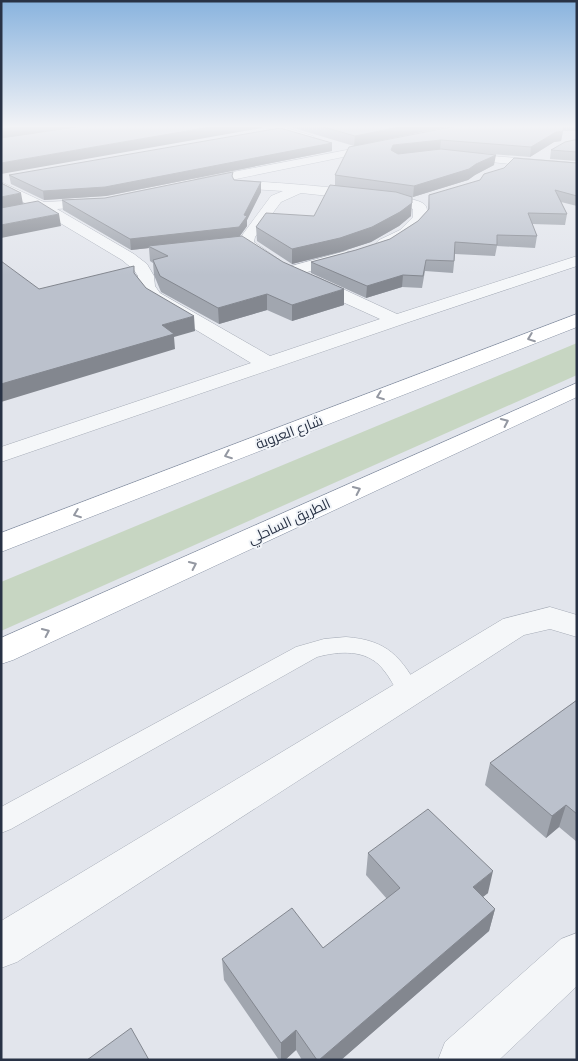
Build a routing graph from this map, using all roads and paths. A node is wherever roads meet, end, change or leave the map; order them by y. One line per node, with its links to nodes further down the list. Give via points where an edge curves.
1 (235, 176): 4 (street, via 185,187 252,185)
2 (333, 177): 4 (street)
3 (4, 181): 8 (street)
4 (296, 190): 7 (street); 10 (street, via 276,199)
5 (429, 198): 7 (street)
6 (114, 200): 8 (street)
7 (414, 203): 12 (street, via 420,207 420,218 405,233)
8 (42, 206): 9 (street); 15 (street)
9 (1, 215)
10 (246, 243): 11 (street); 17 (street)
11 (226, 245)
12 (374, 248)
13 (355, 254): 17 (street)
14 (147, 255): 15 (street)
15 (128, 257): 20 (street, via 141,267 146,276 146,286 154,297)
16 (577, 261): 18 (street)
17 (290, 272): 18 (street)
18 (396, 320): 20 (street)
19 (577, 320): 23 (highway, شارع العروبة, one-way to 23)
20 (268, 364): 22 (street)
21 (577, 390): 25 (highway, الطريق الساحلي, one-way to 21)
22 (1, 456)
23 (1, 543)
24 (577, 626): 26 (street, via 550,618 514,627)
25 (1, 652)
26 (409, 692): 27 (lane, via 386,658 374,651 344,644 316,648); 28 (street)
27 (1, 821)
28 (1, 946)
29 (577, 955): 30 (street)
30 (463, 1060)

